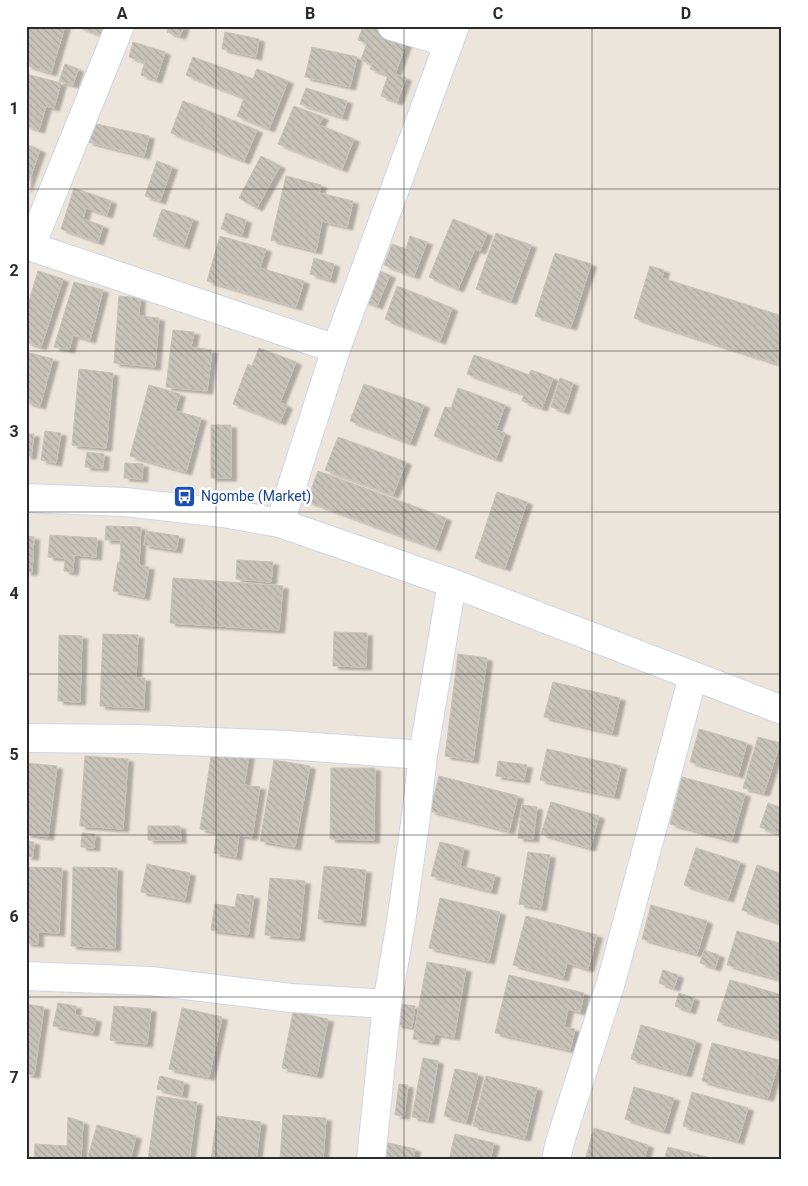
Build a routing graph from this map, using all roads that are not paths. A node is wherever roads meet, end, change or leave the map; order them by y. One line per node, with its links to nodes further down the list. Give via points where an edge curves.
1 (120, 26): 4 (street)
2 (392, 26): 3 (street)
3 (452, 35): 5 (street)
4 (29, 246): 5 (street)
5 (336, 349): 7 (street)
6 (26, 498): 7 (street, via 125,502 224,512)
7 (280, 523): 8 (street)
8 (452, 583): 9 (street); 12 (street)
9 (693, 676): 10 (street); 16 (street, via 612,979)
10 (782, 710)
11 (26, 738): 12 (street, via 287,745)
12 (423, 755): 14 (street)
13 (26, 976): 14 (street, via 151,982 291,998)
14 (387, 1004): 15 (street)
15 (371, 1160)
16 (556, 1160)

